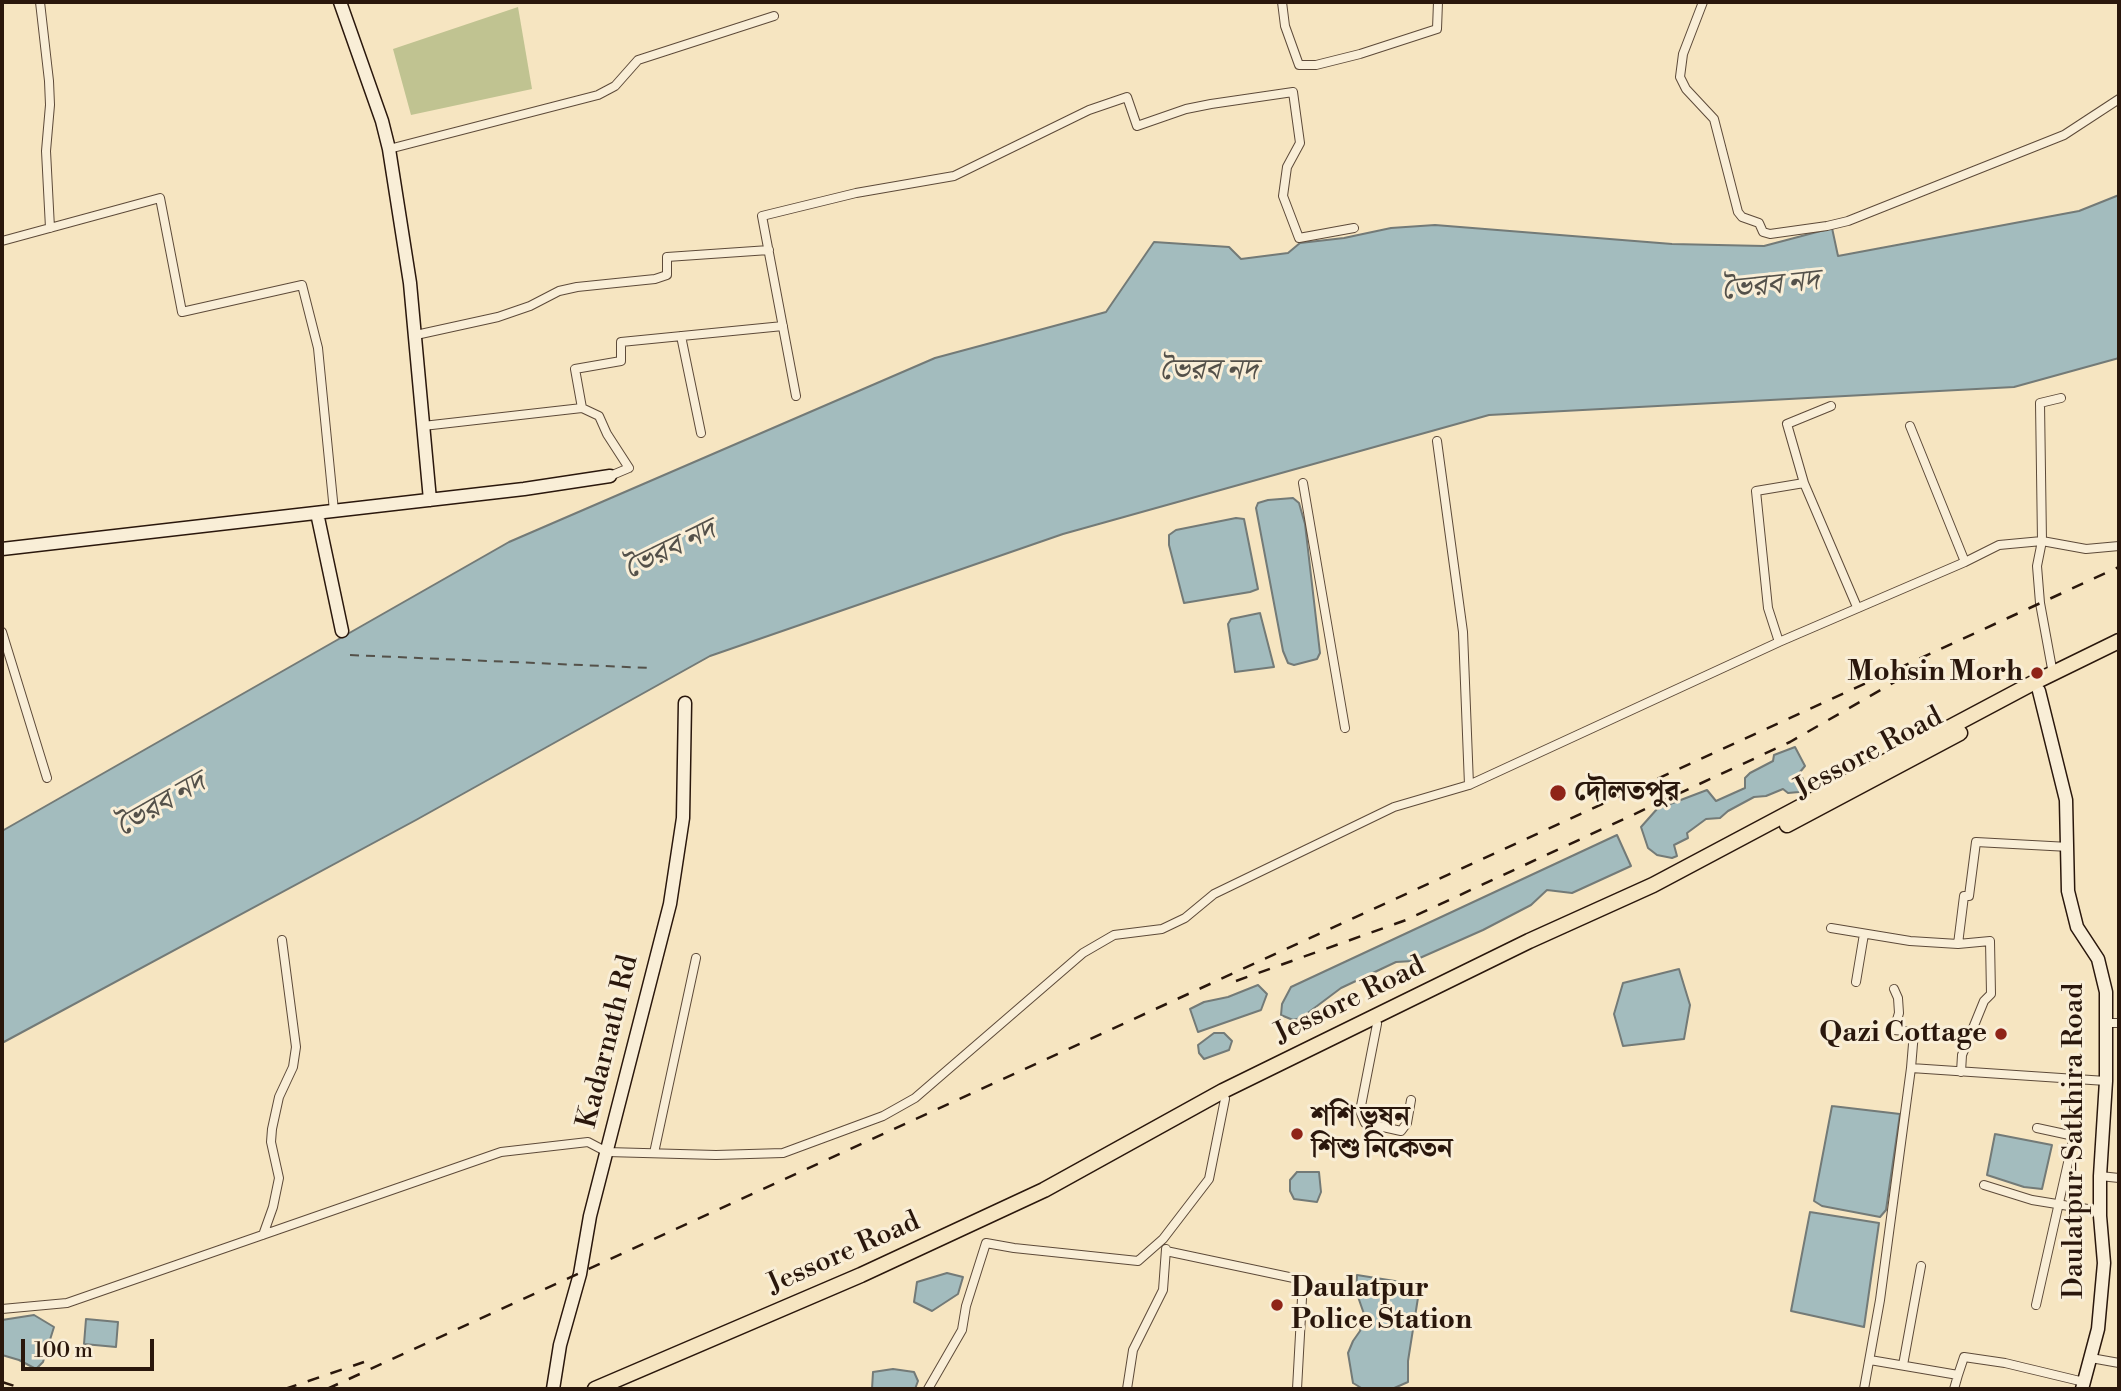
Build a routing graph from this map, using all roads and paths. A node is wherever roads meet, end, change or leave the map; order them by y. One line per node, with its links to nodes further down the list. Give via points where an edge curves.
1 (40, 2): 9 (street, via 49,81)
2 (340, 2): 8 (main road)
3 (1282, 2): 4 (street, via 1299,65 1360,54 1437,29)
4 (1438, 2)
5 (1703, 2): 7 (street, via 1683,54 1680,77 1714,119 1738,212 1770,234 1848,221 2064,135)
6 (774, 16): 8 (street, via 638,60 615,86 598,95)
7 (2119, 99)
8 (389, 149): 14 (main road)
9 (50, 228): 11 (street); 28 (street, via 160,198 182,312 302,285 318,348)
10 (1354, 228): 12 (street, via 1298,238 1283,196 1287,167 1300,143 1293,92 1186,109 1137,126 1127,97 1079,115 954,176 762,216)
11 (2, 241)
12 (769, 250): 13 (street); 14 (street, via 667,257 667,275 655,279 559,291 498,317)
13 (783, 326): 15 (street); 16 (street)
14 (416, 335): 20 (main road)
15 (681, 336): 19 (street, via 621,342 621,361 575,369); 22 (street)
16 (796, 396)
17 (2061, 398): 30 (street, via 2040,403)
18 (1831, 405): 26 (street, via 1787,424)
19 (582, 408): 20 (street); 24 (street, via 599,416 629,468)
20 (423, 426): 27 (main road)
21 (1910, 426): 33 (street)
22 (701, 433)
23 (1437, 441): 45 (street, via 1463,632)
24 (610, 476): 27 (main road)
25 (1303, 483): 43 (street)
26 (1804, 483): 34 (street); 38 (street, via 1756,491 1768,608)
27 (430, 500): 28 (main road)
28 (334, 511): 29 (main road)
29 (317, 513): 32 (main road); 35 (main road)
30 (2042, 541): 31 (street, via 2086,549); 33 (street, via 1999,545); 40 (street, via 2037,566 2040,603)
31 (2119, 546)
32 (2, 549)
33 (1965, 562): 34 (street)
34 (1857, 607): 38 (street)
35 (342, 631)
36 (2, 632): 44 (street)
37 (2119, 641): 40 (highway, Jessore Road)
38 (1779, 642): 45 (street)
39 (2119, 648): 41 (highway, Jessore Road)
40 (2053, 674): 82 (highway, Jessore Road, via 1653,885 1223,1091 1044,1190 861,1275)
41 (2039, 691): 46 (main road, Daulatpur-Satkhira Road, via 2066,800); 55 (highway, Jessore Road, via 1716,862)
42 (685, 703): 62 (main road, Kadarnath Rd, via 683,818 670,904)
43 (1345, 728)
44 (47, 778)
45 (1469, 785): 63 (street, via 1394,807 1214,894 1185,918 1162,929 1114,935 1083,953 915,1098 883,1116 783,1153)
46 (2068, 847): 50 (street, via 1976,842); 54 (main road, Daulatpur-Satkhira Road, via 2068,891 2077,927 2098,959)
47 (1831, 928): 48 (street)
48 (1864, 934): 50 (street); 52 (street)
49 (282, 940): 69 (street, via 296,1047 272,1129 279,1178)
50 (1958, 944): 57 (street, via 1990,941 1990,994 1962,1055)
51 (696, 958): 63 (street)
52 (1856, 982)
53 (1894, 989): 56 (street, via 1899,1013 1894,1030 1914,1031)
54 (2113, 1023): 58 (main road, Daulatpur-Satkhira Road)
55 (1377, 1024): 59 (highway, Jessore Road); 60 (street, via 1360,1111 1365,1123 1401,1131 1407,1124)
56 (1911, 1068): 57 (street); 76 (street)
57 (1961, 1072): 58 (street)
58 (2106, 1081): 64 (main road, Daulatpur-Satkhira Road)
59 (1225, 1099): 70 (street, via 1209,1179); 83 (highway, Jessore Road, via 1044,1199)
60 (1411, 1100)
61 (2037, 1128): 67 (street, via 2074,1136)
62 (607, 1152): 63 (street); 69 (street, via 588,1142 501,1152); 81 (main road, Kadarnath Rd)
63 (654, 1153)
64 (2100, 1176): 65 (street); 68 (main road, Daulatpur-Satkhira Road)
65 (2119, 1178)
66 (1984, 1185): 67 (street)
67 (2058, 1204): 68 (street); 73 (street)
68 (2100, 1211): 75 (main road, Daulatpur-Satkhira Road, via 2104,1263)
69 (263, 1235): 74 (street, via 67,1303)
70 (1163, 1240): 71 (street); 84 (street, via 1138,1261 986,1243 962,1330)
71 (1167, 1251): 85 (street, via 1163,1290 1133,1350); 86 (street, via 1303,1280)
72 (1921, 1266): 78 (street)
73 (2036, 1305)
74 (2, 1309)
75 (2091, 1358): 77 (street); 80 (main road, Daulatpur-Satkhira Road)
76 (1870, 1360): 78 (street); 87 (street)
77 (2119, 1363)
78 (1903, 1366): 79 (street)
79 (1958, 1375): 80 (street, via 1964,1357 2005,1363); 88 (street)
80 (2083, 1386)
81 (553, 1389)
82 (595, 1389)
83 (617, 1389)
84 (928, 1389)
85 (1127, 1389)
86 (1297, 1389)
87 (1864, 1389)
88 (1954, 1389)

